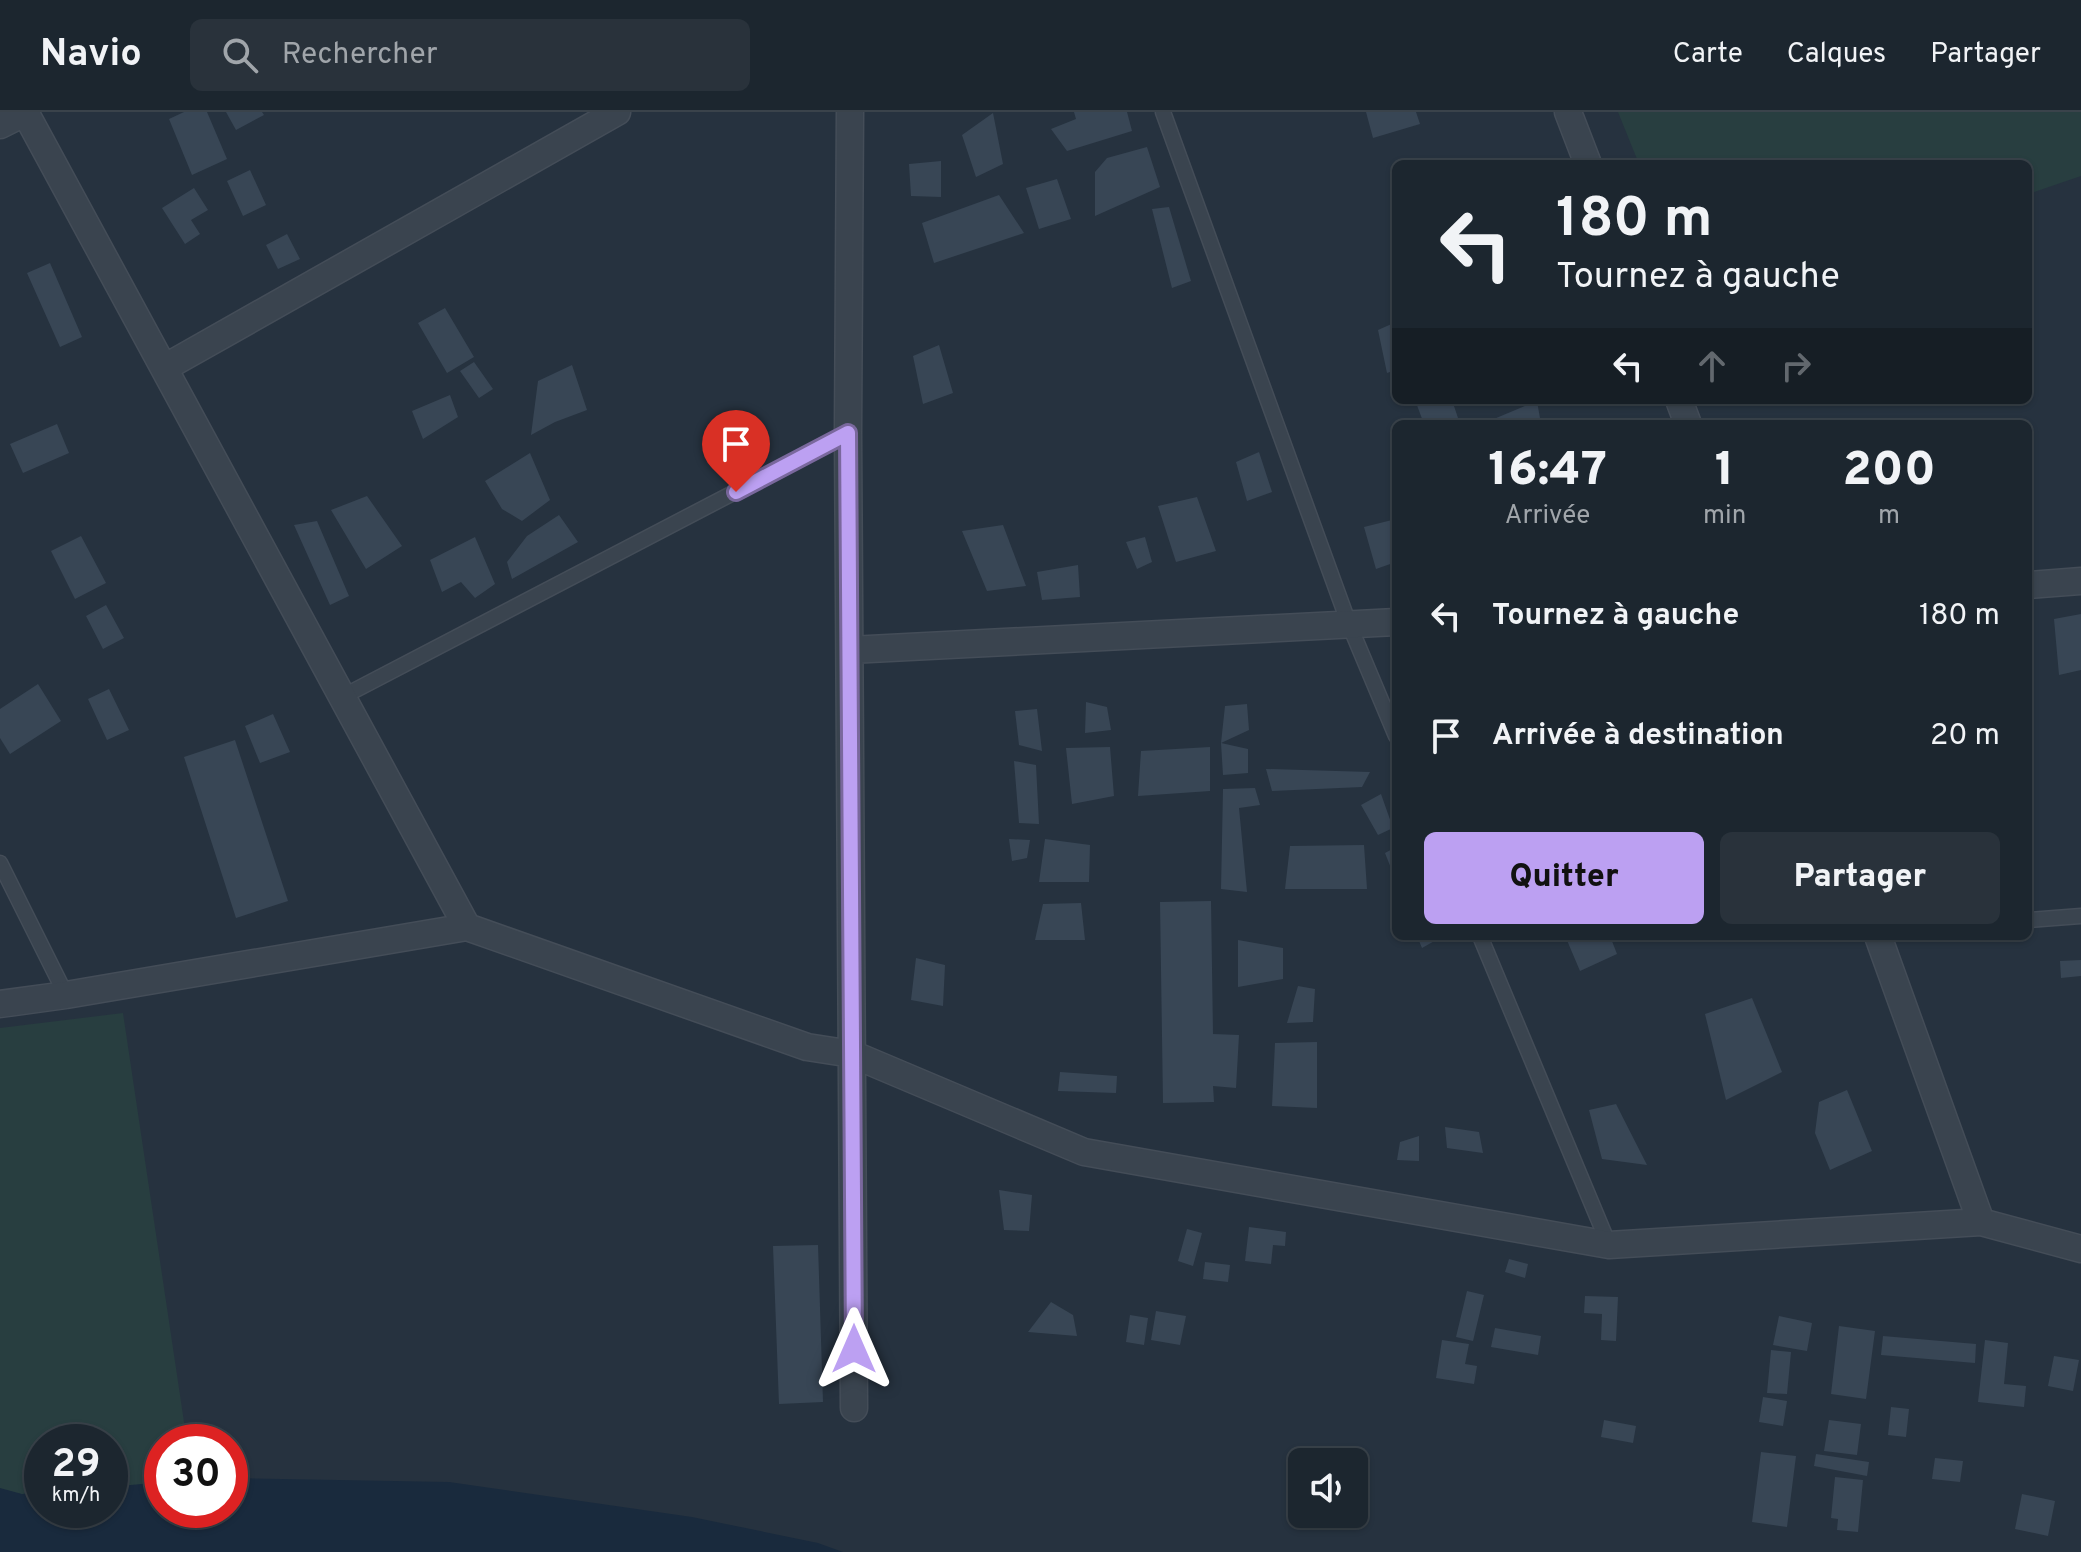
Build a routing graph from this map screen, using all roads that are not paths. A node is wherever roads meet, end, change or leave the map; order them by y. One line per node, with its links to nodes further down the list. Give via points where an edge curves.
1 (25, 112): 6 (street); 8 (street)
2 (617, 112): 8 (street)
3 (850, 112): 9 (street)
4 (1163, 112): 13 (lane)
5 (1568, 112): 7 (street)
6 (0, 125)
7 (1586, 160)
8 (164, 368): 15 (street)
9 (848, 433): 14 (street); 15 (lane)
10 (2081, 581): 11 (street)
11 (2032, 585)
12 (1392, 622): 13 (street)
13 (1349, 624): 14 (street); 16 (lane)
14 (850, 650): 25 (street)
15 (342, 697): 20 (street)
16 (1392, 726)
17 (0, 863): 23 (lane)
18 (2081, 916): 19 (lane)
19 (2032, 920)
20 (467, 927): 23 (street); 25 (street, via 807,1047)
21 (1482, 940): 27 (lane)
22 (1879, 940): 26 (street)
23 (66, 995): 24 (street)
24 (0, 1004)
25 (852, 1054): 27 (street, via 1084,1152); 29 (street)
26 (1981, 1222): 27 (street); 28 (street)
27 (1609, 1245)
28 (2081, 1249)
29 (854, 1408)

